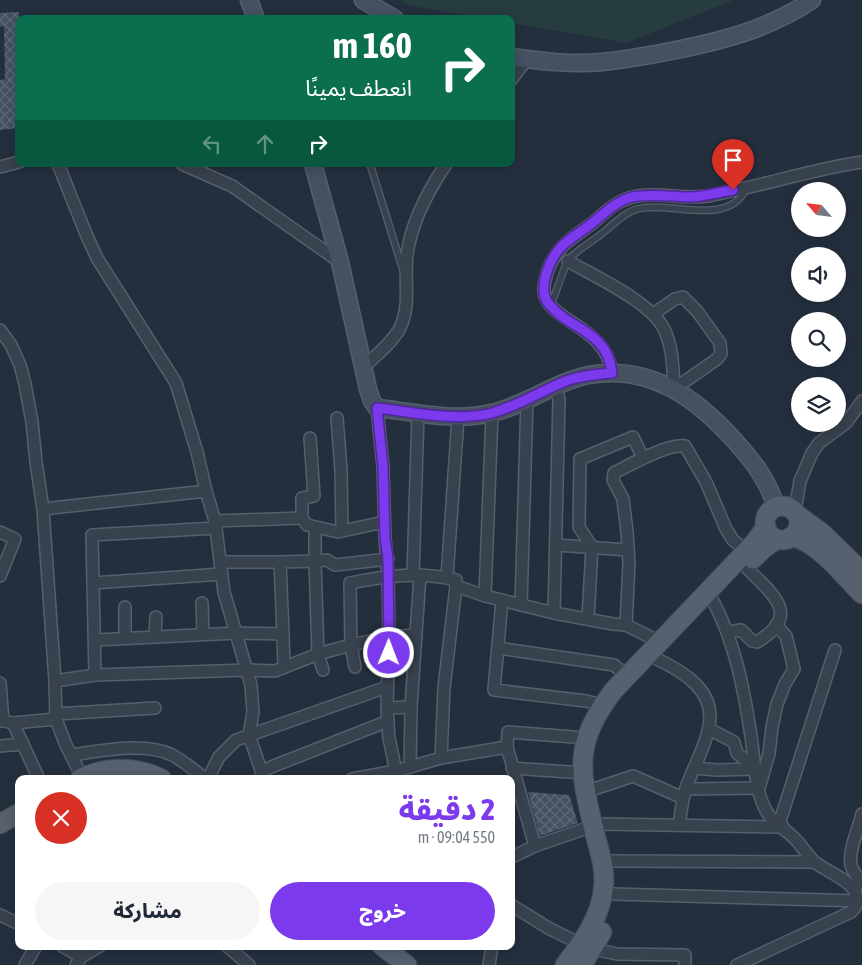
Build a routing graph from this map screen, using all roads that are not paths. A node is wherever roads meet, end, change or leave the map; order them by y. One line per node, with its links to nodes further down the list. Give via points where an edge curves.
1 (249, 0): 4 (street)
2 (363, 0): 5 (street)
3 (812, 0): 6 (street, via 772,23 699,46 602,62)
4 (255, 15)
5 (388, 15)
6 (519, 58)
7 (862, 162): 15 (street)
8 (15, 163): 9 (street)
9 (0, 167)
10 (59, 167): 35 (street, via 97,258 176,384)
11 (189, 167): 17 (street, via 232,186)
12 (315, 167): 17 (street)
13 (371, 167): 18 (lane)
14 (444, 167): 18 (street, via 415,222 409,242)
15 (747, 187): 16 (lane, via 744,195 723,208 650,207 633,211); 19 (street, via 706,196 642,195 622,200 556,252 544,289)
16 (568, 260): 19 (lane); 20 (street)
17 (340, 262): 22 (street)
18 (406, 279): 22 (street, via 407,306 399,330)
19 (551, 305): 23 (street, via 598,340)
20 (653, 314): 25 (street, via 668,338); 25 (street, via 683,297 722,347 717,359)
21 (0, 330): 37 (street, via 14,352 25,384)
22 (363, 368): 28 (street)
23 (612, 373): 24 (street, via 576,378); 25 (street, via 634,374)
24 (555, 386): 26 (street); 46 (street, via 559,399)
25 (674, 389): 36 (street, via 718,423 746,453 766,480)
26 (527, 400): 30 (street); 67 (street)
27 (862, 401): 38 (street, via 846,423 812,453 800,481)
28 (377, 408): 29 (street); 40 (street)
29 (418, 413): 31 (street); 56 (street)
30 (492, 413): 31 (street); 63 (street)
31 (458, 417): 59 (street)
32 (336, 418): 43 (street)
33 (310, 438): 39 (street, via 314,496 302,498)
34 (644, 458): 47 (street, via 633,437 580,459 579,527); 48 (street, via 613,476 623,499); 50 (street, via 685,446 706,482 726,529)
35 (206, 491): 37 (street); 41 (street)
36 (776, 507): 38 (main road, via 785,506); 45 (main road, via 767,515)
37 (43, 509): 94 (street)
38 (796, 513): 45 (main road, via 799,524 796,532); 54 (main road)
39 (302, 518): 41 (street); 42 (street, via 307,525)
40 (384, 522): 43 (street); 49 (street)
41 (215, 524): 52 (street); 60 (street, via 92,535)
42 (315, 527): 43 (street); 51 (street)
43 (342, 531)
44 (0, 532): 57 (street, via 15,540)
45 (778, 534): 50 (main road, via 755,542); 62 (main road, via 806,541)
46 (556, 545): 47 (street); 69 (street)
47 (592, 547): 48 (street); 71 (street)
48 (628, 550): 72 (street)
49 (388, 559): 51 (street, via 336,565 327,560); 58 (street)
50 (746, 559): 65 (main road); 73 (street, via 778,601 781,613); 86 (main road)
51 (315, 561): 53 (street); 87 (street)
52 (220, 562): 53 (street); 55 (street)
53 (280, 562): 77 (street)
54 (862, 572)
55 (222, 574): 60 (street); 75 (street)
56 (416, 575): 58 (street); 59 (street); 78 (street)
57 (0, 576)
58 (388, 576): 80 (street); 83 (street, via 350,584)
59 (447, 578): 61 (street, via 456,580)
60 (93, 583): 82 (street)
61 (456, 586): 63 (street); 111 (street, via 444,688)
62 (862, 594)
63 (485, 596): 64 (street)
64 (502, 600): 67 (street); 84 (street)
65 (712, 601): 74 (street); 86 (main road)
66 (202, 603): 76 (street)
67 (521, 605): 69 (street)
68 (125, 607): 81 (street)
69 (554, 614): 71 (street)
70 (156, 617): 79 (street)
71 (588, 619): 72 (street)
72 (626, 625): 86 (street)
73 (776, 625): 74 (street, via 757,642 741,630); 126 (street, via 786,636 794,669 777,704 769,754)
74 (728, 632): 115 (street)
75 (237, 633): 76 (street); 77 (street); 90 (street)
76 (203, 634): 79 (street)
77 (283, 634): 88 (street)
78 (415, 635): 80 (street); 98 (street)
79 (156, 637): 81 (street)
80 (389, 637): 83 (street); 96 (street)
81 (125, 638): 82 (street)
82 (96, 640): 92 (street)
83 (351, 645): 87 (street); 89 (street)
84 (498, 648): 93 (street, via 614,665); 97 (street, via 494,690)
85 (835, 650): 135 (street)
86 (659, 651): 93 (main road); 104 (street, via 686,674 704,696 709,709); 127 (main road, via 620,699 599,733 593,756)
87 (318, 654): 88 (street); 91 (street)
88 (284, 666): 90 (street, via 275,671)
89 (355, 667)
90 (248, 670): 92 (street); 105 (street, via 253,701)
91 (323, 670)
92 (95, 675): 94 (street)
93 (626, 676): 97 (main road)
94 (55, 681): 101 (street)
95 (0, 683): 103 (street)
96 (388, 687): 100 (street); 105 (street)
97 (602, 705): 106 (main road)
98 (411, 707): 100 (street); 112 (street)
99 (155, 708): 101 (street)
100 (387, 708): 102 (street)
101 (56, 716): 103 (street); 110 (street)
102 (388, 720): 123 (street); 124 (street)
103 (5, 722): 107 (street)
104 (709, 729): 114 (street); 115 (street, via 734,742 737,753)
105 (249, 735): 122 (street, via 236,740 223,751); 123 (street)
106 (587, 738): 109 (street, via 508,732); 116 (main road)
107 (23, 744): 108 (street); 117 (street)
108 (0, 746)
109 (507, 747): 111 (street); 113 (street)
110 (71, 755): 118 (street); 121 (street, via 148,748 172,754)
111 (441, 758): 112 (street)
112 (410, 767): 124 (street)
113 (512, 768): 116 (street); 125 (street)
114 (694, 768): 115 (street); 129 (street)
115 (756, 769): 126 (street)
116 (583, 773): 133 (main road, via 585,793)
117 (37, 775)
118 (80, 775)
119 (90, 775): 120 (main road, via 120,769)
120 (151, 775)
121 (201, 775)
122 (208, 775)
123 (262, 775)
124 (396, 775)
125 (513, 775)
126 (758, 788): 129 (street); 135 (street, via 768,813)
127 (594, 789): 129 (street, via 633,776); 133 (main road)
128 (515, 790): 138 (street)
129 (685, 794): 134 (street)
130 (862, 814): 143 (street, via 854,839 851,865 859,879)
131 (15, 815): 132 (main road)
132 (0, 824)
133 (598, 825): 134 (street); 138 (street); 140 (main road); 147 (main road, via 604,868 603,893)
134 (679, 825): 135 (street)
135 (781, 826): 141 (street)
136 (15, 828): 137 (main road)
137 (0, 836)
138 (535, 846): 139 (street)
139 (515, 856)
140 (612, 861): 141 (street); 142 (main road)
141 (814, 862): 143 (street, via 847,883)
142 (613, 894): 143 (street); 147 (main road, via 609,917)
143 (858, 897): 162 (street, via 850,912)
144 (515, 907): 147 (street)
145 (0, 915): 146 (street)
146 (15, 922)
147 (587, 946): 159 (main road); 160 (main road); 161 (street, via 617,954 685,955)
148 (34, 950): 156 (street)
149 (67, 950): 155 (street)
150 (94, 950): 155 (street)
151 (232, 950): 157 (street)
152 (378, 950): 154 (main road)
153 (491, 950): 158 (street)
154 (395, 956)
155 (79, 961)
156 (25, 965)
157 (249, 965)
158 (489, 965)
159 (565, 965)
160 (582, 965)
161 (685, 965)
162 (737, 965)

